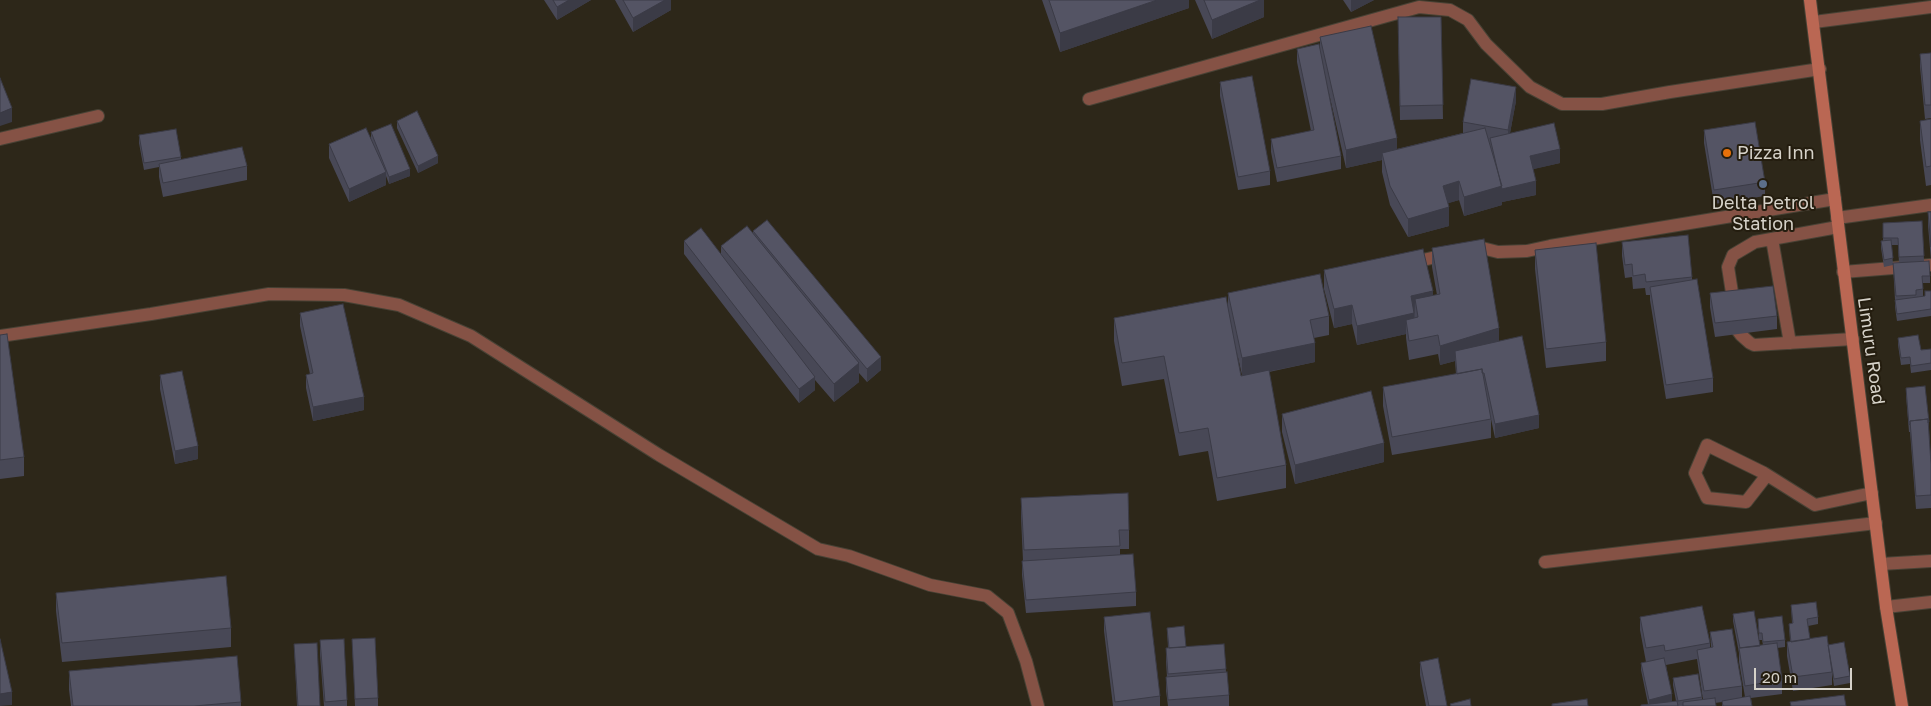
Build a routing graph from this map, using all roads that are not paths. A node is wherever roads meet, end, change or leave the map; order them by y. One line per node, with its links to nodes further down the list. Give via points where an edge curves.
1 (1810, 0): 3 (main road, Limuru Road)
2 (1931, 7): 3 (street)
3 (1814, 22): 4 (main road, Limuru Road)
4 (1820, 69): 5 (street, via 1602,104 1562,104 1530,87 1486,44 1468,20 1450,10 1419,7); 8 (main road, Limuru Road)
5 (1089, 99)
6 (98, 116): 7 (street)
7 (0, 139)
8 (1835, 199): 10 (main road, Limuru Road); 12 (street, via 1527,252 1498,252 1478,247)
9 (1931, 205): 10 (street)
10 (1838, 222): 11 (street); 14 (main road, Limuru Road)
11 (1772, 239): 17 (street); 17 (street, via 1755,242 1730,260 1728,267 1738,331 1754,345)
12 (1402, 265)
13 (1931, 265): 14 (street)
14 (1843, 272): 16 (main road, Limuru Road)
15 (0, 336): 26 (street, via 268,294 344,295 399,305 471,336 659,455 818,549 849,556 930,585 987,596 1008,613)
16 (1853, 339): 17 (street); 19 (main road, Limuru Road)
17 (1790, 343)
18 (1767, 475): 18 (street, via 1707,445 1695,473 1707,498 1746,502); 19 (street, via 1815,505)
19 (1872, 493): 20 (main road, Limuru Road)
20 (1876, 523): 22 (street); 23 (main road, Limuru Road)
21 (1931, 561): 23 (street)
22 (1545, 562)
23 (1881, 564): 25 (main road, Limuru Road)
24 (1931, 602): 25 (street)
25 (1886, 606): 27 (main road, Limuru Road)
26 (1038, 706)
27 (1902, 706)

